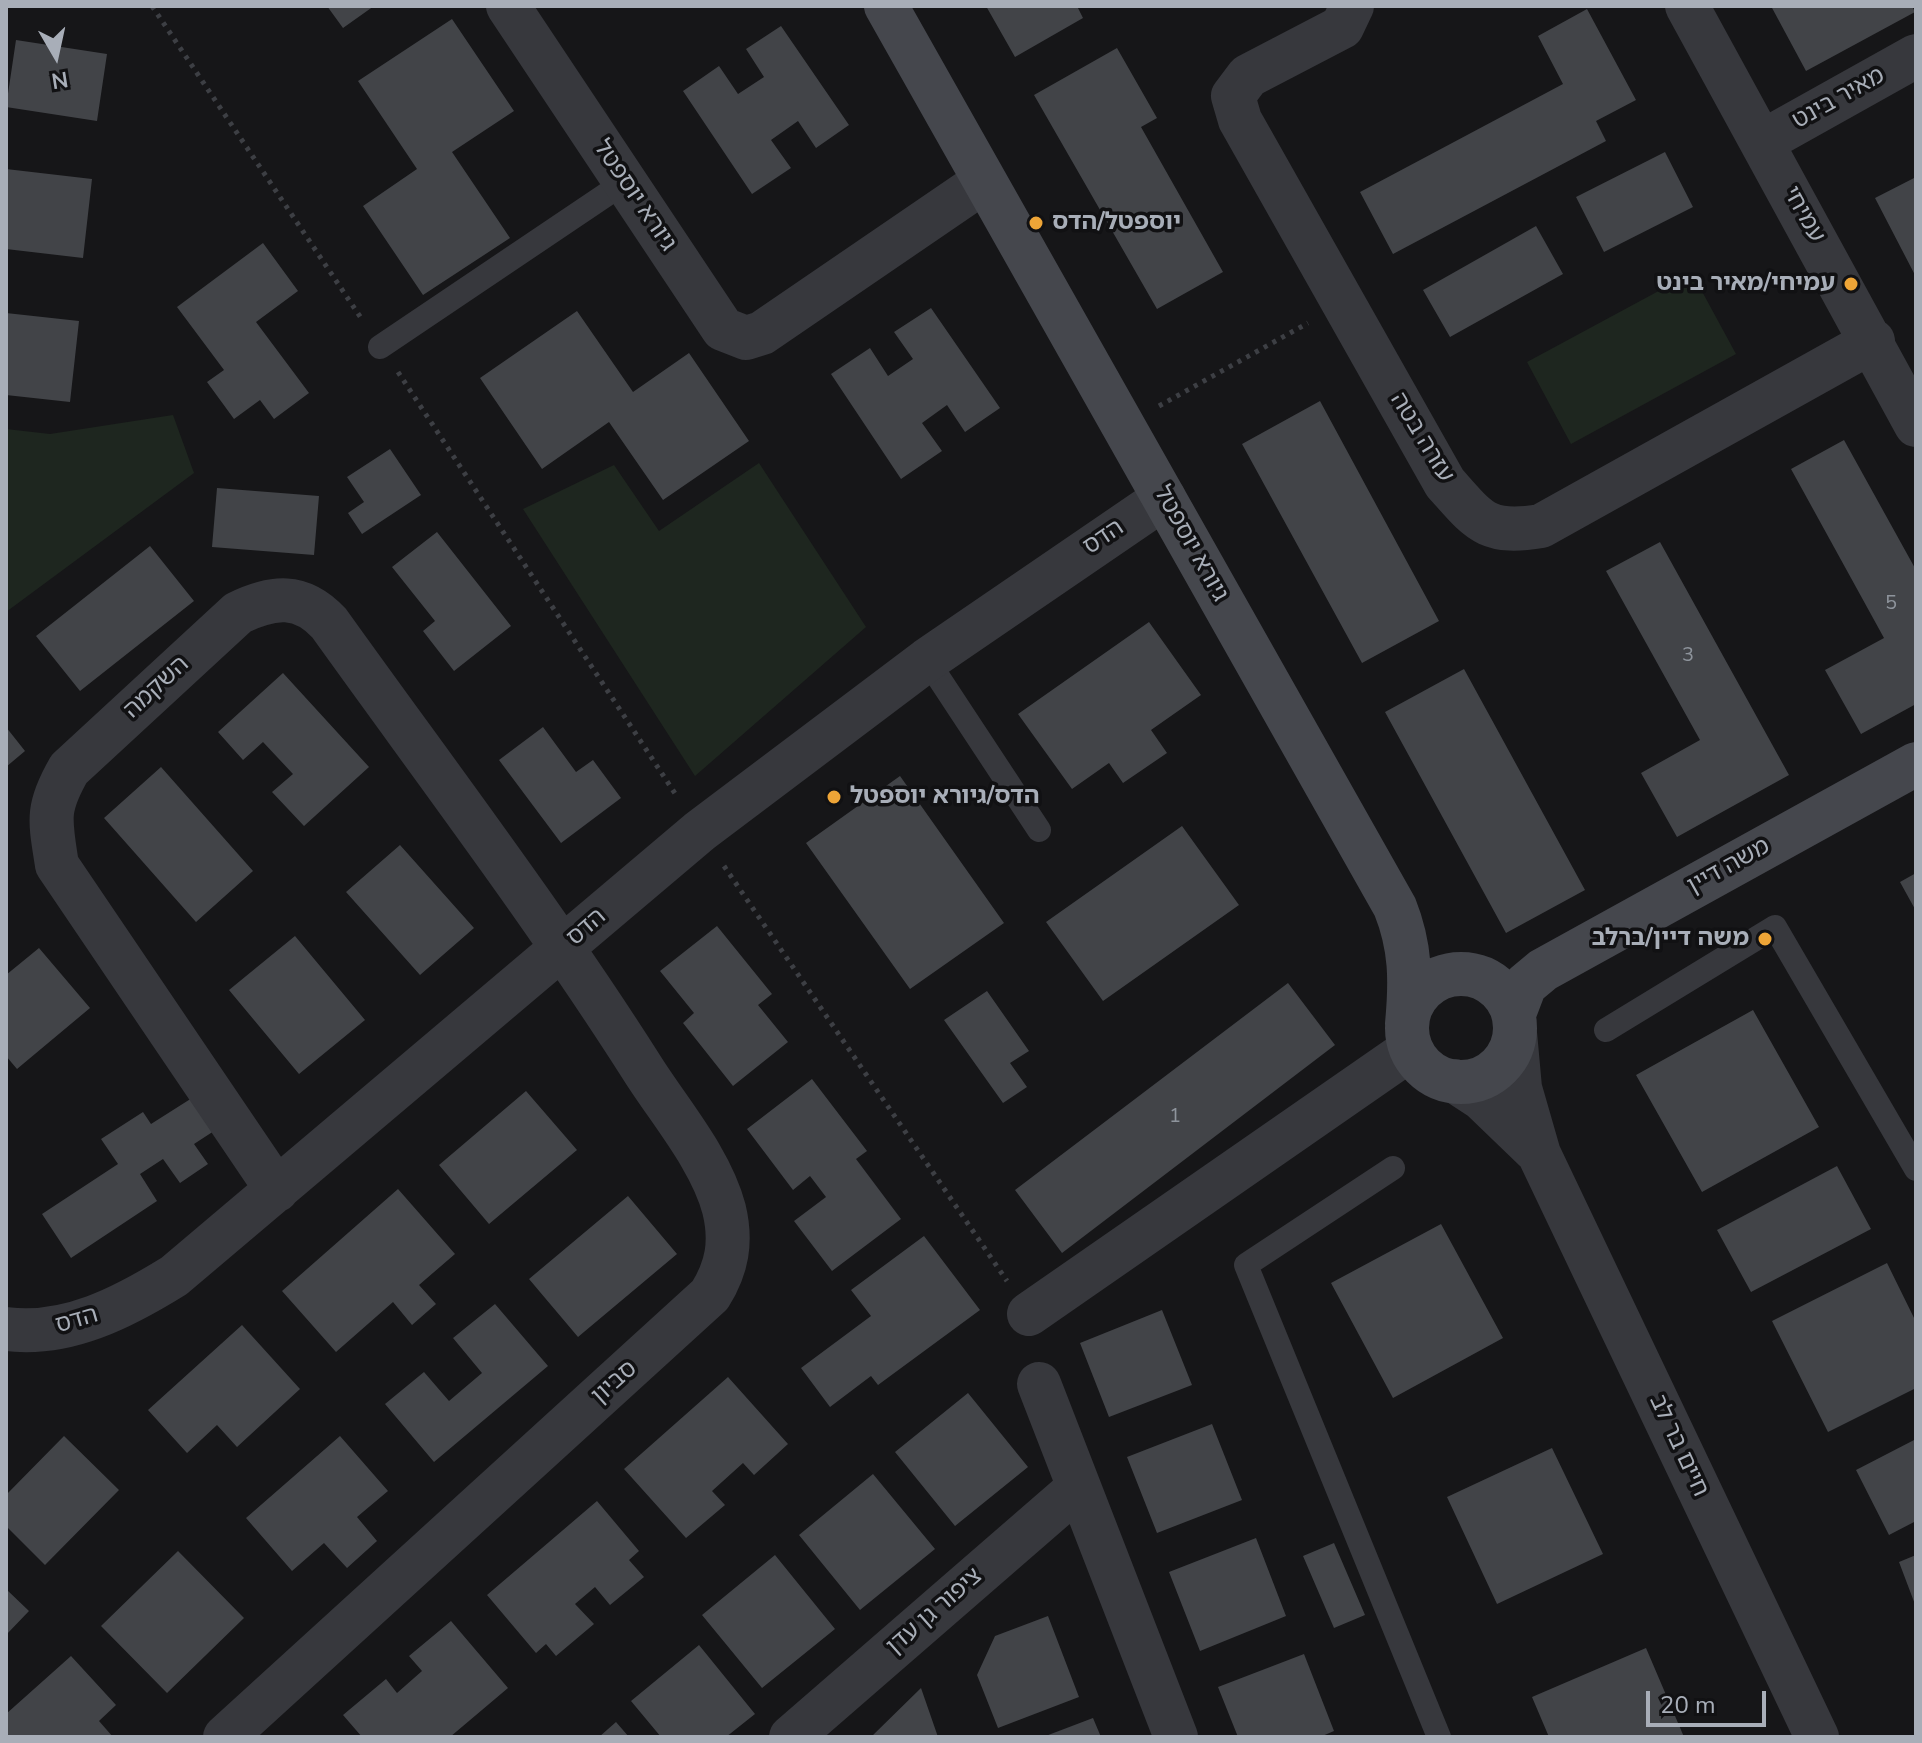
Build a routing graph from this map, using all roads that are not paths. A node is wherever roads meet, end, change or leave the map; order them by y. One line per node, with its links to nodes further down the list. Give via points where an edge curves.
1 (508, 6): 7 (street, גיורא יוספטל)
2 (886, 6): 8 (street, גיורא יוספטל)
3 (1352, 6): 9 (street, עזרה בטה, via 1342,27 1248,76 1233,96 1240,120 1445,483 1486,525 1517,530 1541,526)
4 (1687, 6): 6 (street, עמיחי)
5 (1916, 56): 6 (street, מאיר בינט)
6 (1762, 142): 9 (street, עמיחי)
7 (625, 182): 8 (street, גיורא יוספטל, via 723,329 746,338 762,333); 10 (lane)
8 (983, 182): 12 (street, גיורא יוספטל)
9 (1873, 341): 11 (street, עמיחי)
10 (380, 347)
11 (1916, 425)
12 (1164, 498): 13 (street, הדס); 16 (street, גיורא יוספטל)
13 (927, 660): 15 (lane); 17 (street, הדס, via 700,831)
14 (1916, 764): 18 (street, משה דיין)
15 (1039, 830)
16 (1395, 907): 18 (street, גיורא יוספטל); 20 (street, גיורא יוספטל, via 1412,972)
17 (565, 947): 25 (street, הדס); 25 (street, השקמה, via 314,607 267,599 238,613 69,769 52,799 52,833 57,865); 30 (street, סביון, via 705,1167 723,1207 729,1240 724,1272 710,1295 675,1328)
18 (1494, 1000): 20 (street, via 1438,979 1419,994); 21 (street, משה דיין, via 1511,1050 1488,1075); 22 (street, חיים בר לב)
19 (1606, 1030): 24 (lane, via 1775,927)
20 (1409, 1036): 21 (street, via 1422,1065); 26 (street)
21 (1455, 1081): 22 (street, חיים בר לב, via 1481,1098)
22 (1539, 1154): 34 (street, חיים בר לב)
23 (1393, 1168): 33 (lane, via 1246,1265)
24 (1916, 1169)
25 (277, 1190): 27 (street, הדס, via 174,1276 129,1304 32,1332)
26 (1029, 1314)
27 (6, 1329)
28 (1039, 1384): 29 (street)
29 (1079, 1487): 31 (street, ציפור גן עדן); 32 (street)
30 (225, 1737)
31 (791, 1737)
32 (1176, 1737)
33 (1439, 1737)
34 (1817, 1737)

